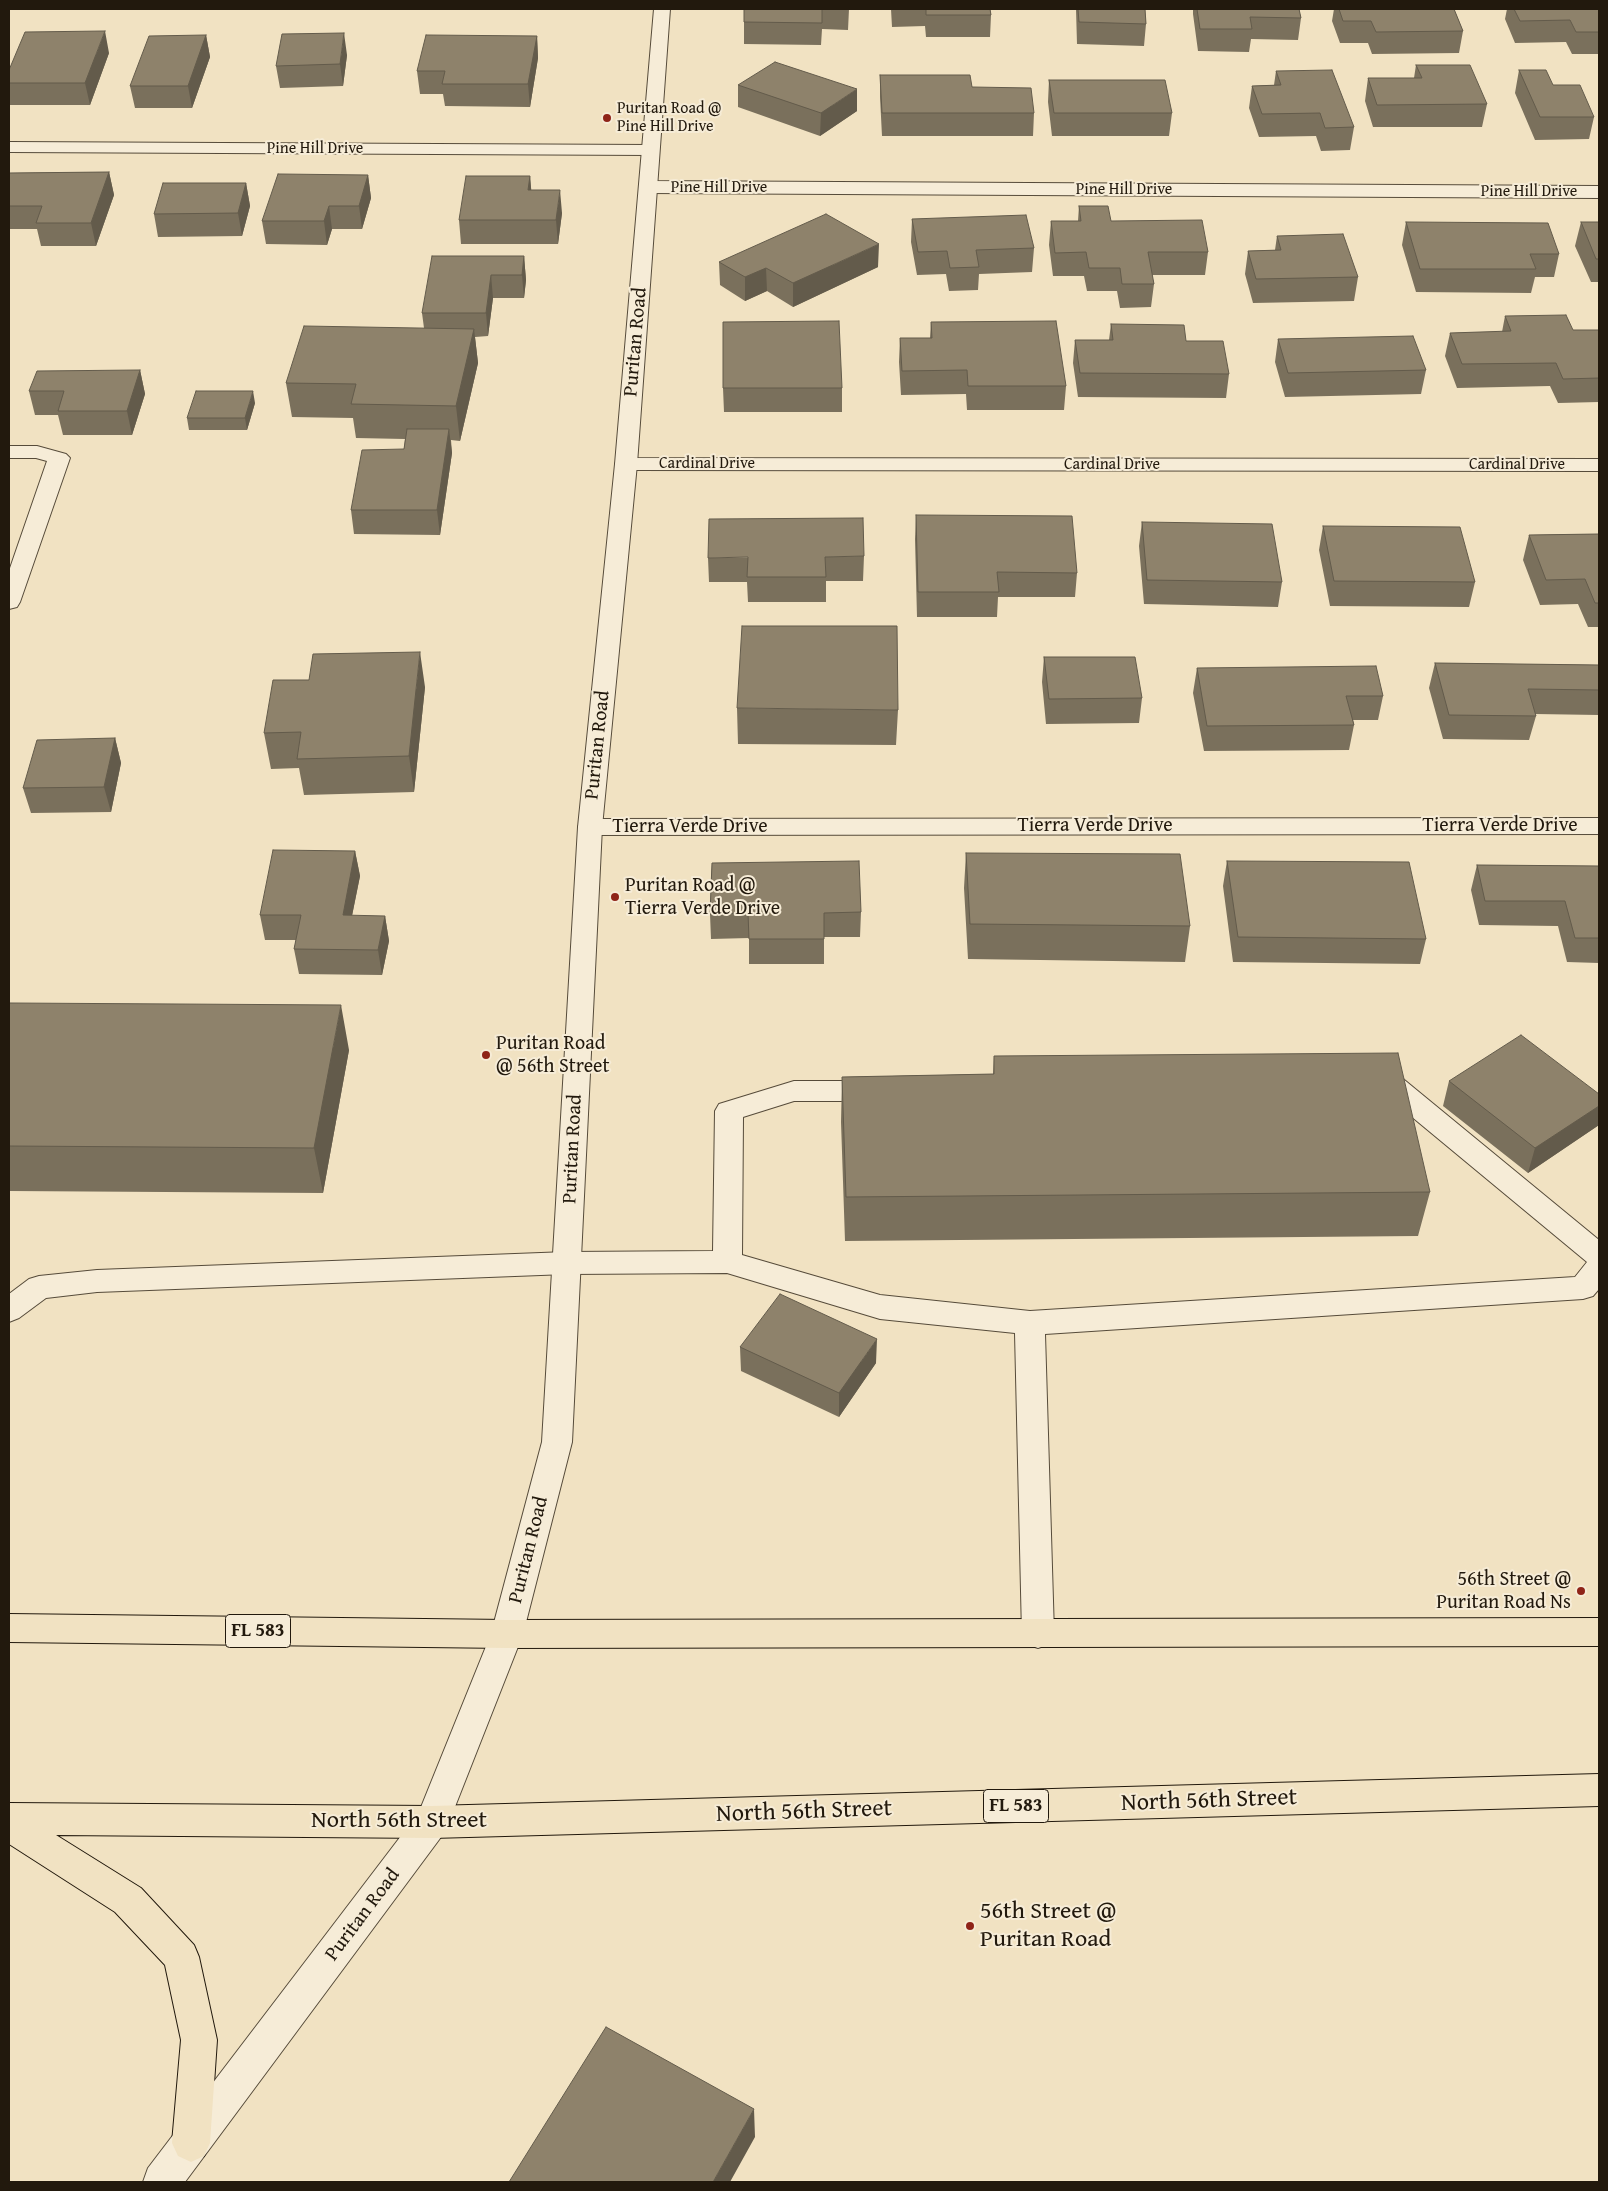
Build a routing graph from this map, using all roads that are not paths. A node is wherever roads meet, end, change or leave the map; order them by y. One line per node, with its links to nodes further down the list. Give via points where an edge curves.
1 (662, 9): 3 (street, Puritan Road)
2 (9, 147): 3 (street, Pine Hill Drive)
3 (650, 150): 4 (street, Puritan Road)
4 (648, 187): 5 (street, Pine Hill Drive); 7 (street, Puritan Road)
5 (1599, 192)
6 (9, 452): 9 (street, via 37,452 59,458)
7 (626, 464): 8 (street, Cardinal Drive); 11 (street, Puritan Road)
8 (1599, 465)
9 (9, 602)
10 (1599, 826): 11 (street, Tierra Verde Drive)
11 (590, 827): 16 (street, Puritan Road)
12 (1356, 1064): 14 (street, via 1366,1064)
13 (904, 1091): 15 (street, via 794,1091 729,1111)
14 (1599, 1256)
15 (727, 1262): 16 (street); 19 (street, via 880,1307)
16 (567, 1263): 18 (street, via 97,1281 39,1287); 22 (street, Puritan Road, via 557,1442)
17 (1599, 1268): 19 (street, via 1583,1288)
18 (9, 1310)
19 (1030, 1323): 23 (street)
20 (9, 1628): 22 (main road, FL 583)
21 (1599, 1632): 23 (main road, FL 583)
22 (507, 1634): 23 (main road, FL 583); 26 (street, Puritan Road)
23 (1038, 1634)
24 (1599, 1790): 26 (main road, North 56th Street / FL 583)
25 (9, 1819): 26 (main road, North 56th Street / FL 583)
26 (432, 1822): 28 (street, Puritan Road)
27 (9, 1825): 28 (main road, via 128,1900 181,1957 199,2040)
28 (191, 2143): 29 (street, Puritan Road)
29 (162, 2182)

